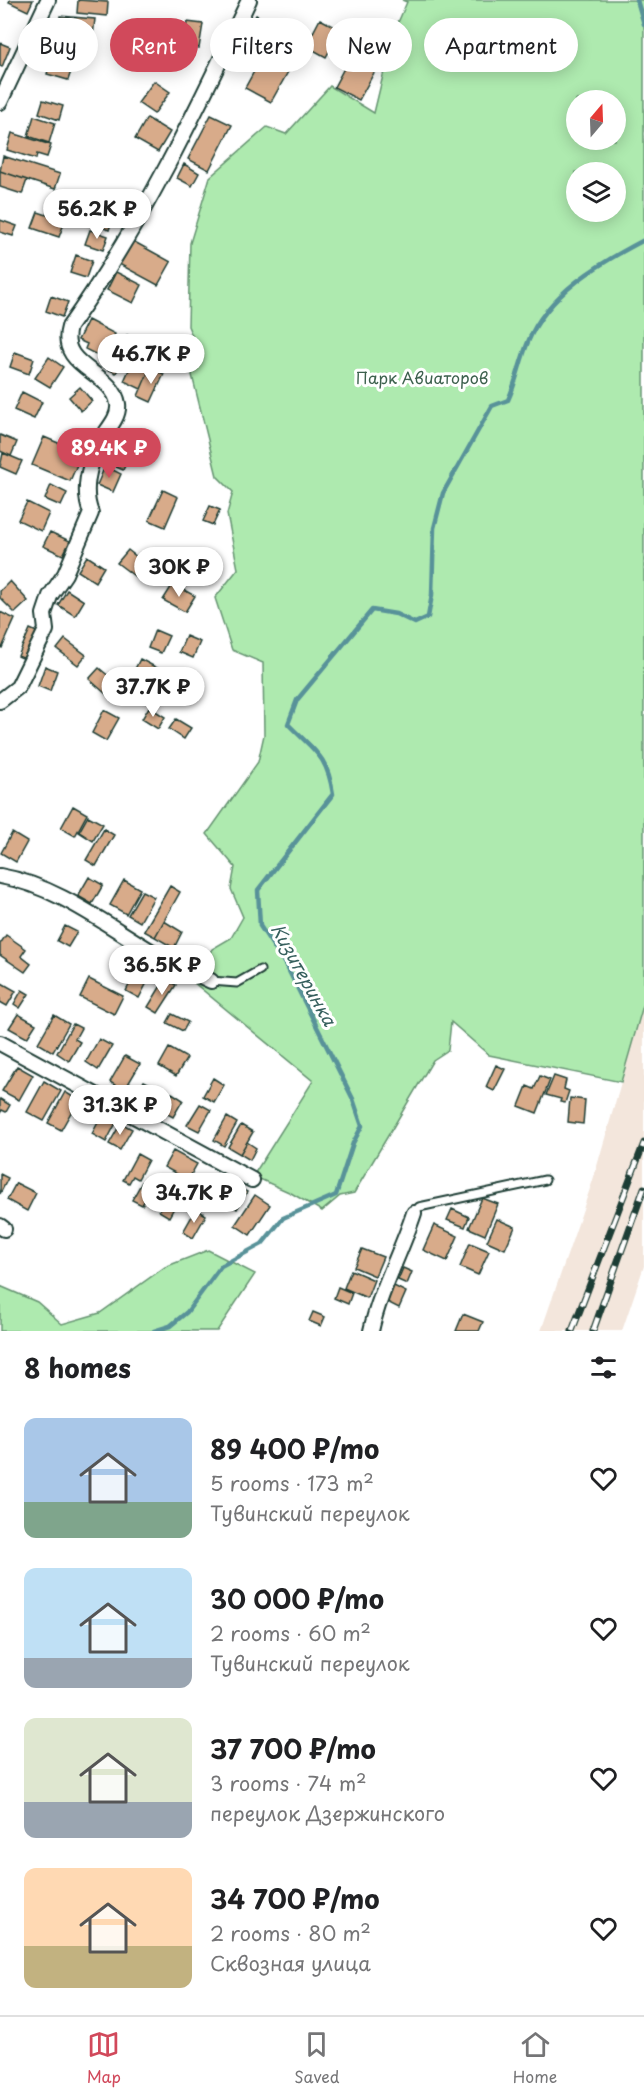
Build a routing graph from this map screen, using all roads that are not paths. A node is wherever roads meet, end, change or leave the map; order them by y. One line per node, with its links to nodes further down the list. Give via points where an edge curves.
1 (48, 0): 3 (street)
2 (249, 0): 4 (street, via 141,212 69,327 66,338 70,354 113,392 118,413 98,445 85,497 91,513 65,574 50,596 44,614 46,630 18,687)
3 (0, 102)
4 (0, 701)
5 (0, 876): 7 (street, via 22,879 59,897 163,958)
6 (260, 970): 7 (lane, via 237,983)
7 (212, 981)
8 (0, 1043): 9 (street)
9 (252, 1180)
10 (545, 1180): 11 (lane, via 419,1207)
11 (414, 1213): 12 (street, via 377,1305)
12 (371, 1331)

